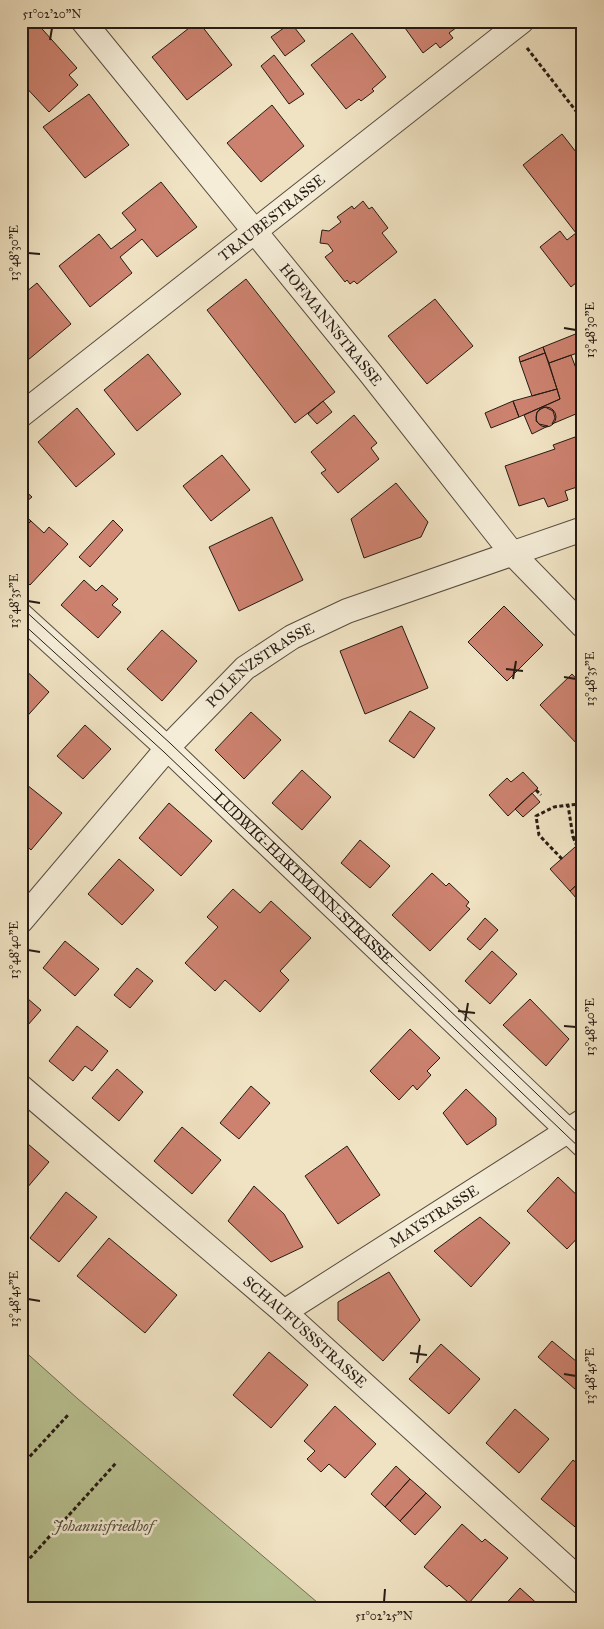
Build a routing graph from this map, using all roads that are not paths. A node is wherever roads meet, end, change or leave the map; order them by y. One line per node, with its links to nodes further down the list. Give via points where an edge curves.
1 (83, 21): 3 (street, HOFMANNSTRASSE)
2 (522, 21): 3 (street, TRAUBESTRASSE)
3 (256, 232): 4 (street, TRAUBESTRASSE); 6 (street, HOFMANNSTRASSE)
4 (21, 415)
5 (583, 529): 6 (street, POLENZSTRASSE)
6 (512, 554): 8 (street, HOFMANNSTRASSE); 9 (street, POLENZSTRASSE, via 347,611 292,637 245,668)
7 (21, 614): 9 (street, LUDWIG-HARTMANN-STRASSE)
8 (583, 626)
9 (168, 748): 10 (street, POLENZSTRASSE); 12 (street, LUDWIG-HARTMANN-STRASSE)
10 (21, 921)
11 (21, 1087): 13 (street, SCHAUFUSSSTRASSE)
12 (578, 1132): 13 (street, MAYSTRASSE)
13 (284, 1312): 14 (street, SCHAUFUSSSTRASSE)
14 (583, 1583)

